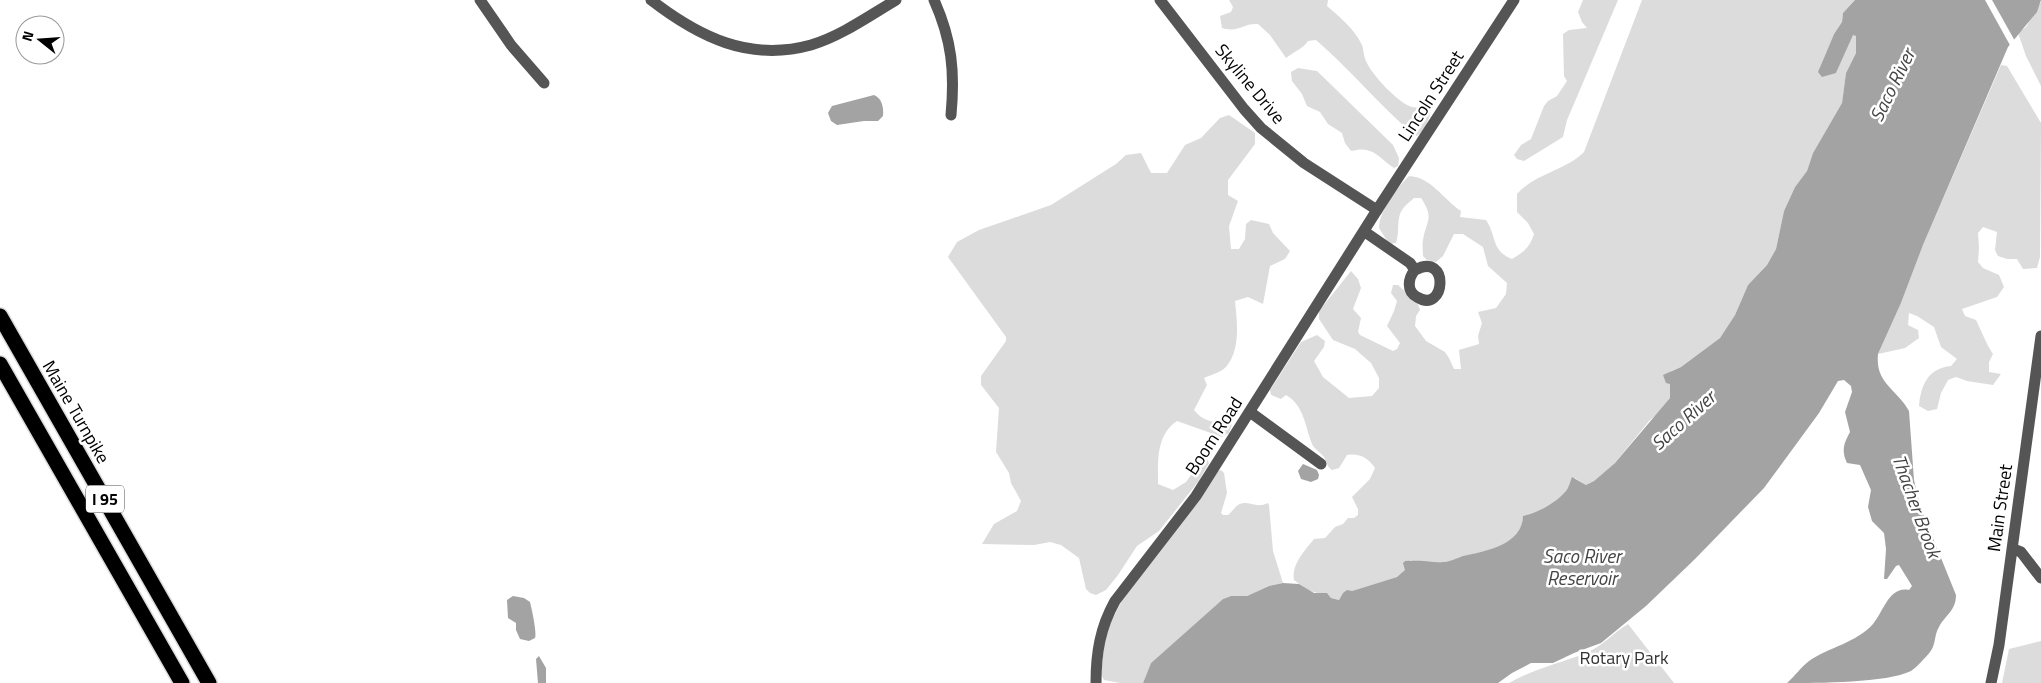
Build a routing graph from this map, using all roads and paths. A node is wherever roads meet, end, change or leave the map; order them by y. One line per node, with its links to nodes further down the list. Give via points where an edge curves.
1 (480, 0): 7 (street)
2 (651, 0): 3 (street, via 680,22 706,36 734,45 773,50 821,41)
3 (896, 0)
4 (934, 0): 8 (street, via 951,55)
5 (1160, 0): 9 (street, Skyline Drive, via 1261,128 1304,163)
6 (1514, 0): 9 (street, Lincoln Street)
7 (544, 83)
8 (951, 115)
9 (1377, 210): 10 (street, Boom Road)
10 (1365, 232): 11 (street, via 1404,258); 16 (street, Boom Road)
11 (1415, 270)
12 (0, 316): 21 (highway, Maine Turnpike / I 95)
13 (2041, 336): 15 (street, Main Street)
14 (0, 364): 20 (highway, I 95)
15 (2038, 384): 18 (street, Main Street)
16 (1250, 412): 17 (street); 22 (street, Boom Road, via 1196,496 1115,601 1100,637)
17 (1321, 464)
18 (2012, 549): 19 (street, via 2021,552); 23 (street, Main Street)
19 (2041, 578)
20 (182, 683)
21 (209, 683)
22 (1096, 683)
23 (1991, 683)

